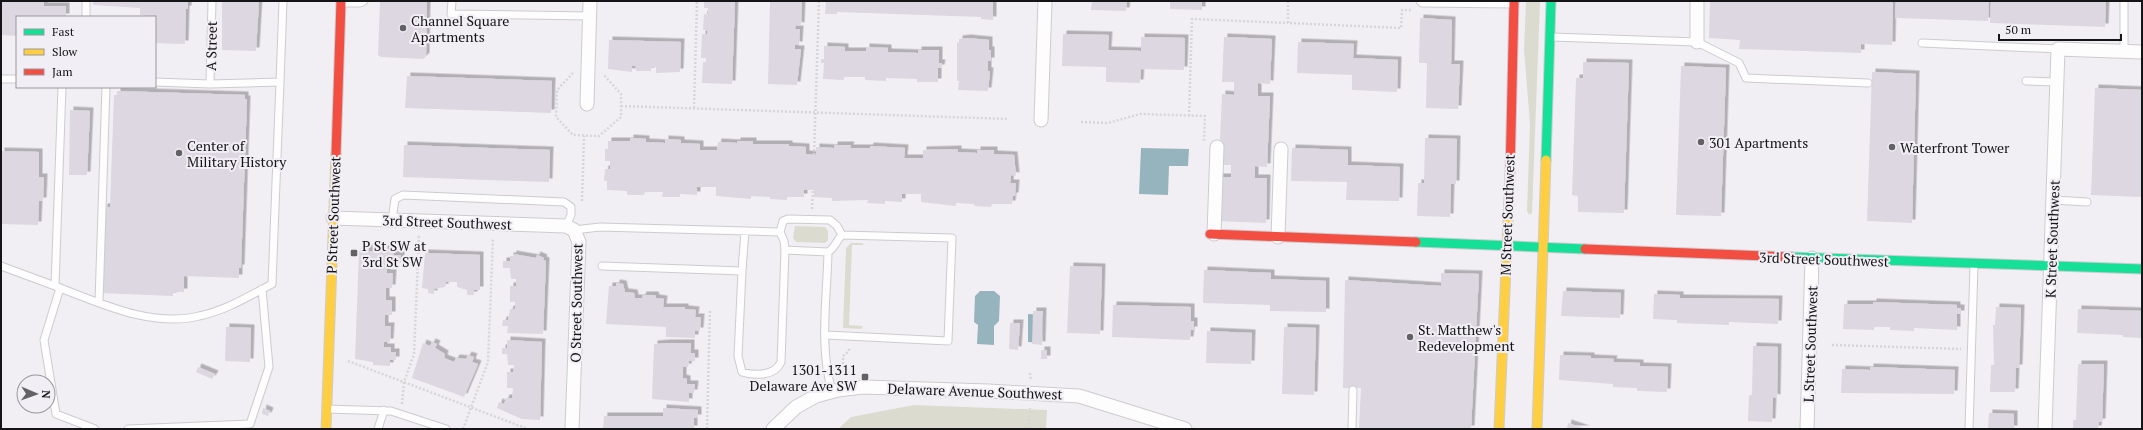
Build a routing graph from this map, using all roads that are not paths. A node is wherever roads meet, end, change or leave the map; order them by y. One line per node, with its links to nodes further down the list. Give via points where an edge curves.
1 (86, 1): 14 (lane)
2 (212, 1): 29 (lane, A Street)
3 (283, 1): 26 (lane)
4 (364, 1): 12 (lane, via 360,4)
5 (452, 1): 15 (lane, via 452,14)
6 (590, 1): 15 (street)
7 (1045, 1): 33 (street)
8 (1420, 1): 13 (lane)
9 (1551, 1): 16 (street)
10 (1698, 1): 17 (street)
11 (2124, 1): 20 (lane)
12 (341, 2): 38 (street, P Street Southwest)
13 (1514, 3): 46 (street, M Street Southwest)
14 (86, 16)
15 (590, 16): 32 (street)
16 (1550, 37): 17 (lane); 47 (street)
17 (1697, 42): 28 (lane, via 1739,63 1746,78)
18 (1922, 42): 19 (lane)
19 (2058, 49): 20 (street); 27 (street, K Street Southwest)
20 (2124, 52): 21 (street)
21 (2142, 52)
22 (1, 79): 23 (lane)
23 (16, 79)
24 (2026, 81): 27 (lane)
25 (156, 82): 29 (lane, A Street)
26 (280, 82): 29 (lane); 58 (lane, via 272,284)
27 (2057, 82): 36 (street, K Street Southwest)
28 (1868, 83)
29 (210, 84)
30 (62, 88): 57 (lane)
31 (106, 88): 59 (lane)
32 (587, 104)
33 (1042, 120)
34 (1217, 147): 43 (street)
35 (1281, 149): 45 (street)
36 (2053, 200): 37 (lane); 54 (street, K Street Southwest)
37 (2087, 202)
38 (333, 218): 39 (street, 3rd Street Southwest); 63 (street, P Street Southwest)
39 (392, 220): 40 (street, 3rd Street Southwest); 40 (lane, via 395,199 403,195 564,202 571,206)
40 (567, 227): 41 (lane); 72 (street, O Street Southwest, via 579,242)
41 (745, 231): 42 (lane); 56 (lane)
42 (780, 232): 44 (lane, via 783,221 812,219 830,220 838,226); 48 (lane)
43 (1212, 234): 45 (street, 3rd Street Southwest)
44 (842, 235): 49 (lane, via 834,249); 60 (lane, via 952,238 948,341)
45 (1278, 237): 46 (street, 3rd Street Southwest)
46 (1507, 247): 47 (street, 3rd Street Southwest); 76 (street, M Street Southwest)
47 (1543, 248): 50 (street, 3rd Street Southwest); 77 (street)
48 (785, 250): 49 (lane); 56 (lane, via 781,362 778,369 772,373 747,373 742,372 740,368 738,356)
49 (828, 252): 60 (lane)
50 (1812, 258): 51 (street, 3rd Street Southwest); 78 (street, L Street Southwest)
51 (1974, 264): 54 (street, 3rd Street Southwest); 79 (lane)
52 (1, 266): 57 (lane)
53 (602, 266): 56 (lane)
54 (2051, 267): 55 (street, 3rd Street Southwest); 80 (street, K Street Southwest)
55 (2142, 269)
56 (742, 271)
57 (58, 287): 59 (lane); 66 (lane, via 44,340 56,414)
58 (262, 289): 59 (lane, via 207,314 183,320 137,315); 65 (lane, via 269,367)
59 (99, 302)
60 (826, 335): 62 (lane, via 826,371)
61 (1353, 390): 75 (lane)
62 (832, 391): 73 (street, Delaware Avenue Southwest, via 796,407); 74 (street, Delaware Avenue Southwest, via 869,387 1079,396)
63 (326, 409): 64 (lane); 69 (street, P Street Southwest)
64 (384, 410): 70 (lane); 71 (lane)
65 (251, 426): 68 (lane)
66 (95, 429)
67 (128, 429): 68 (lane)
68 (144, 429)
69 (326, 429)
70 (378, 429)
71 (446, 429)
72 (572, 429)
73 (774, 429)
74 (1185, 429)
75 (1352, 429)
76 (1499, 429)
77 (1537, 429)
78 (1807, 429)
79 (1969, 429)
80 (2045, 429)

